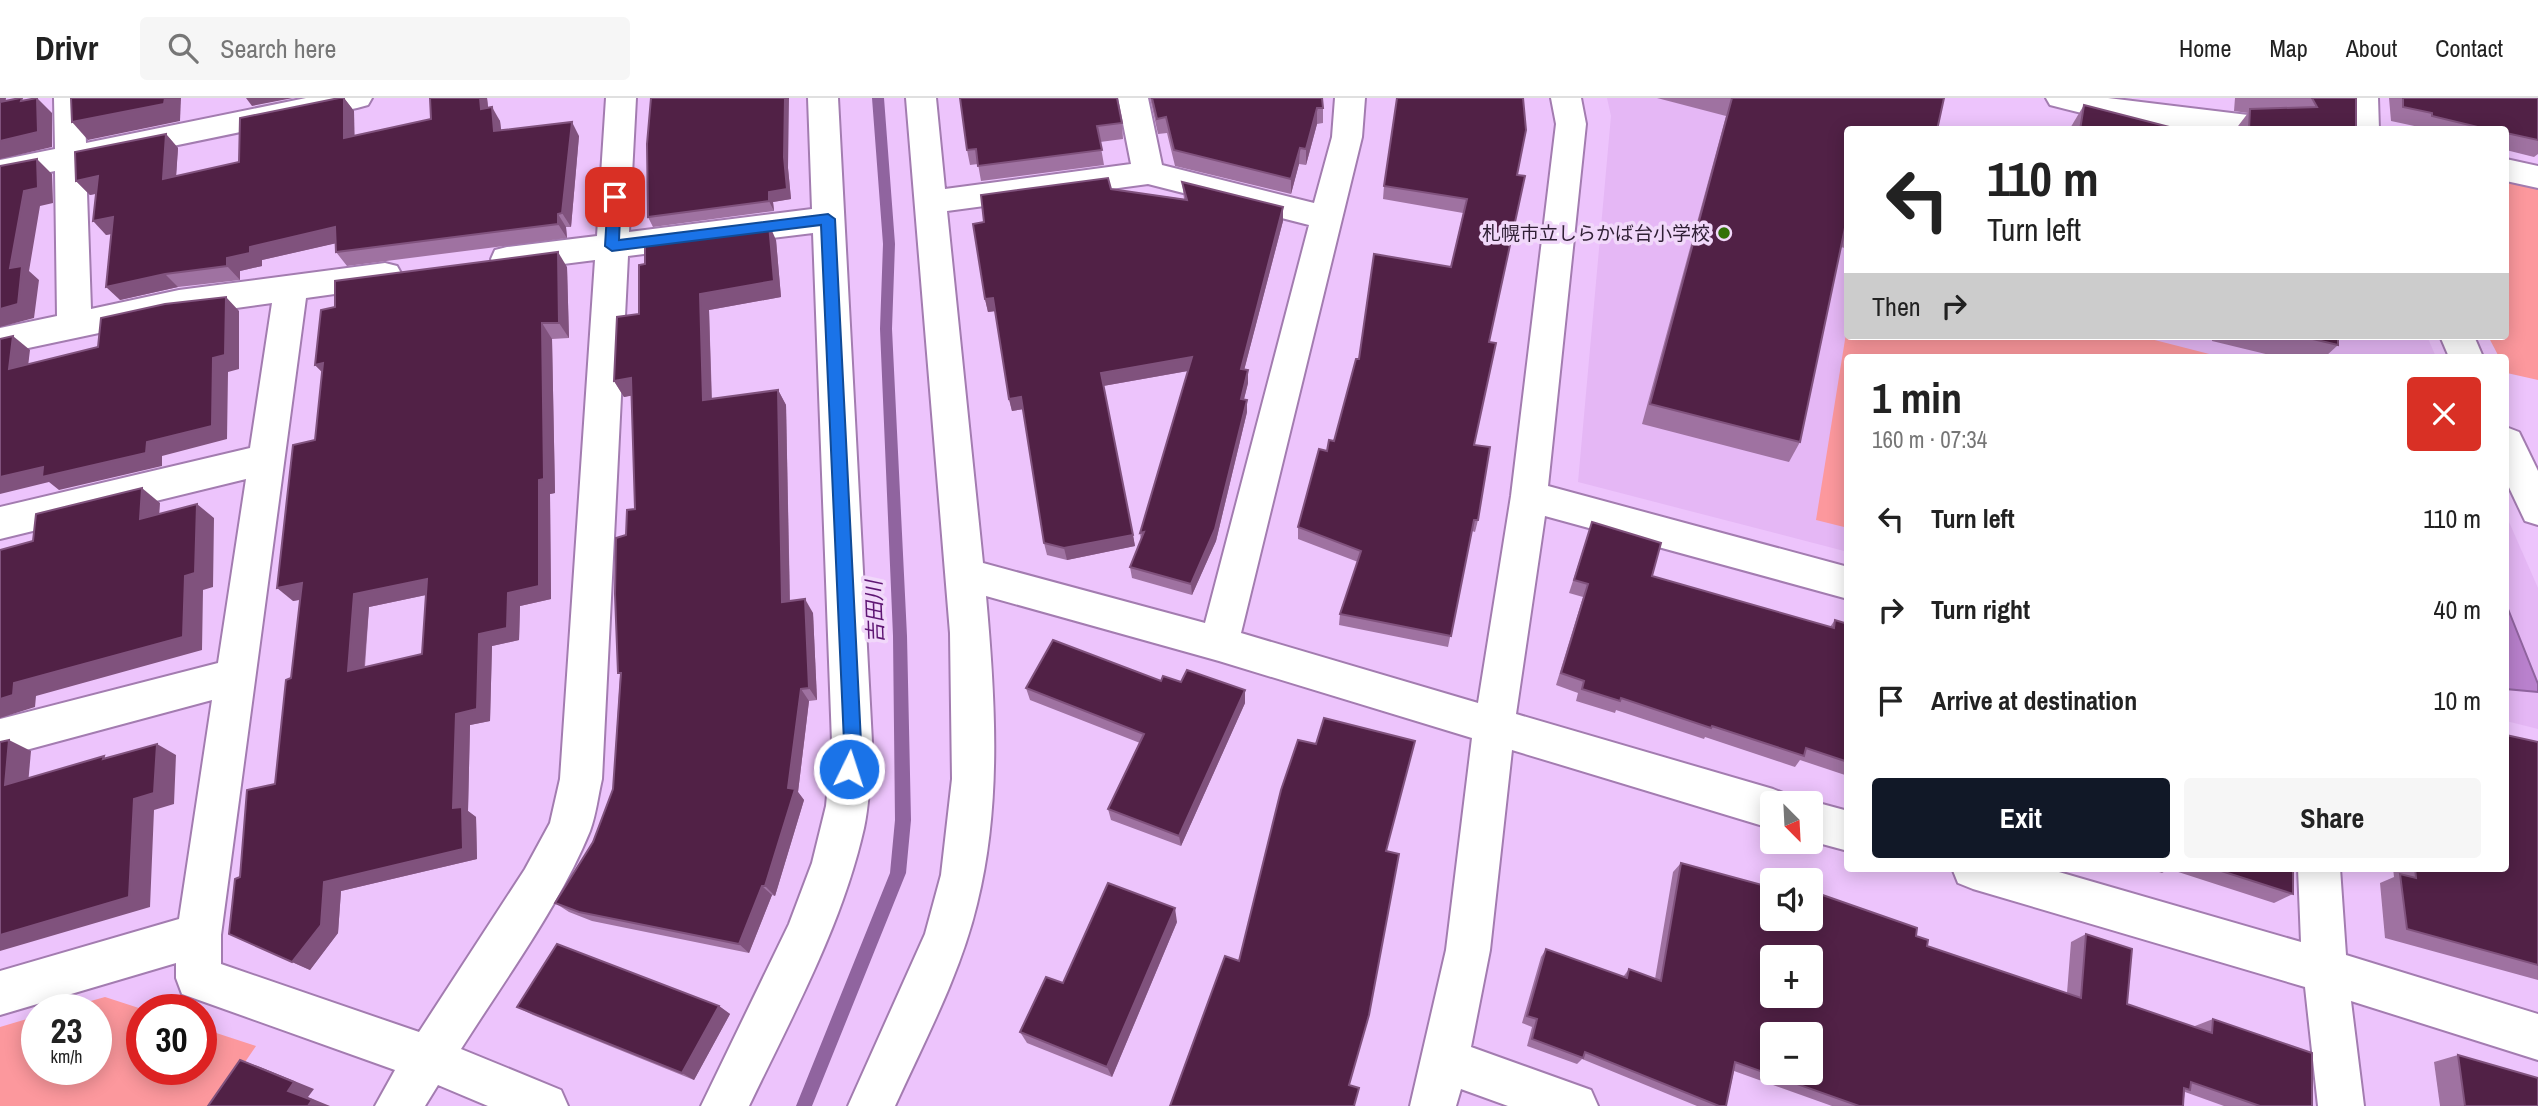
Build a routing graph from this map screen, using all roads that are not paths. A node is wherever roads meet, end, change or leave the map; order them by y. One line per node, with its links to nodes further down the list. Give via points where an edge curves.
1 (69, 98): 14 (street)
2 (357, 98): 14 (street)
3 (621, 98): 22 (street)
4 (823, 98): 21 (street)
5 (921, 98): 19 (street)
6 (1133, 98): 17 (street)
7 (1350, 98): 20 (street, via 1347,137)
8 (1566, 98): 30 (street, via 1571,124)
9 (2061, 98): 11 (street)
10 (2363, 98): 13 (street)
11 (2119, 104): 12 (street)
12 (2256, 126)
13 (2364, 126)
14 (71, 157): 16 (street); 26 (street)
15 (2509, 171): 18 (street)
16 (0, 172)
17 (1148, 173): 19 (street); 20 (street)
18 (2538, 177)
19 (930, 202): 33 (street)
20 (1325, 217): 35 (street)
21 (828, 219): 22 (street); 52 (street, via 852,742 843,825 823,892 793,964)
22 (612, 246): 23 (street); 48 (street, via 581,779 570,828 540,884)
23 (478, 263)
24 (411, 272): 25 (street)
25 (291, 288): 26 (street, via 179,303); 29 (street)
26 (75, 324): 27 (street)
27 (0, 341)
28 (2509, 448): 31 (street)
29 (266, 459): 32 (street); 36 (street)
30 (1529, 496): 34 (street); 37 (street)
31 (2538, 510)
32 (0, 523)
33 (965, 574): 35 (street); 53 (street, via 973,730 971,805 961,877 939,954)
34 (1844, 582)
35 (1219, 644): 37 (street)
36 (237, 676): 38 (street); 44 (street)
37 (1494, 727): 39 (street); 49 (street, via 1468,950)
38 (0, 738)
39 (1760, 805)
40 (1824, 825): 41 (street)
41 (1844, 830)
42 (1987, 872): 45 (street)
43 (2319, 872): 45 (street)
44 (199, 935): 46 (street); 48 (street, via 198,978)
45 (2325, 971): 47 (street); 56 (street)
46 (0, 993)
47 (2538, 1037)
48 (427, 1058): 50 (street); 51 (street)
49 (1445, 1061): 54 (street); 55 (street)
50 (398, 1106)
51 (545, 1106)
52 (724, 1106)
53 (871, 1106)
54 (1433, 1106)
55 (1575, 1106)
56 (2342, 1106)

